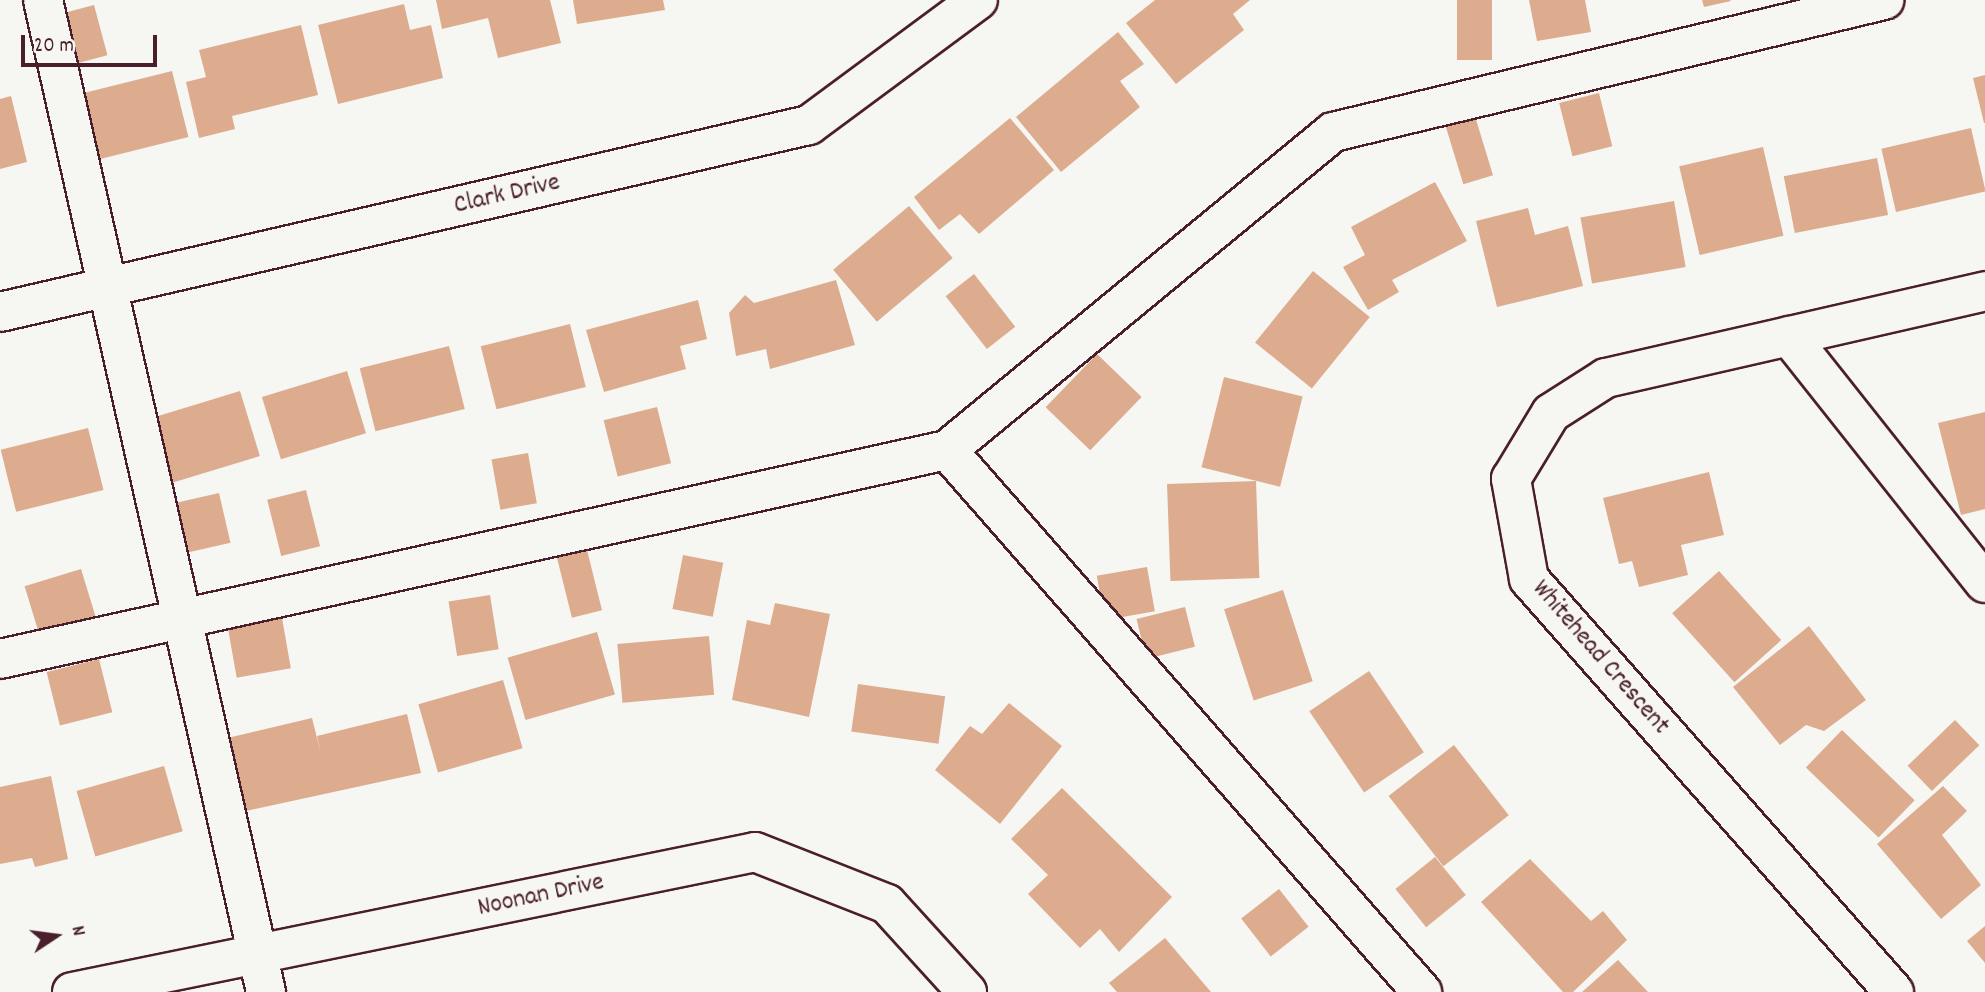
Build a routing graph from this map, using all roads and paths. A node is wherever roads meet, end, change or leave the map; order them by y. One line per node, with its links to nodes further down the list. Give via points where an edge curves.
1 (43, 0): 4 (street)
2 (978, 0): 4 (street, Clark Drive, via 809,125)
3 (1884, 0): 8 (street, via 1333,132)
4 (108, 287): 6 (street, Clark Drive); 10 (street)
5 (1985, 291): 7 (street, Whitehead Crescent)
6 (0, 312)
7 (1789, 336): 9 (street); 17 (street, Whitehead Crescent, via 1606,378 1551,413 1511,478 1529,579)
8 (947, 450): 10 (street); 16 (street)
9 (1985, 583)
10 (182, 620): 11 (street); 12 (street)
11 (0, 660)
12 (257, 954): 13 (street, Noonan Drive); 14 (street); 15 (street, Noonan Drive, via 755,852 887,904)
13 (72, 992)
14 (266, 992)
15 (967, 992)
16 (1422, 992)
17 (1894, 992)

